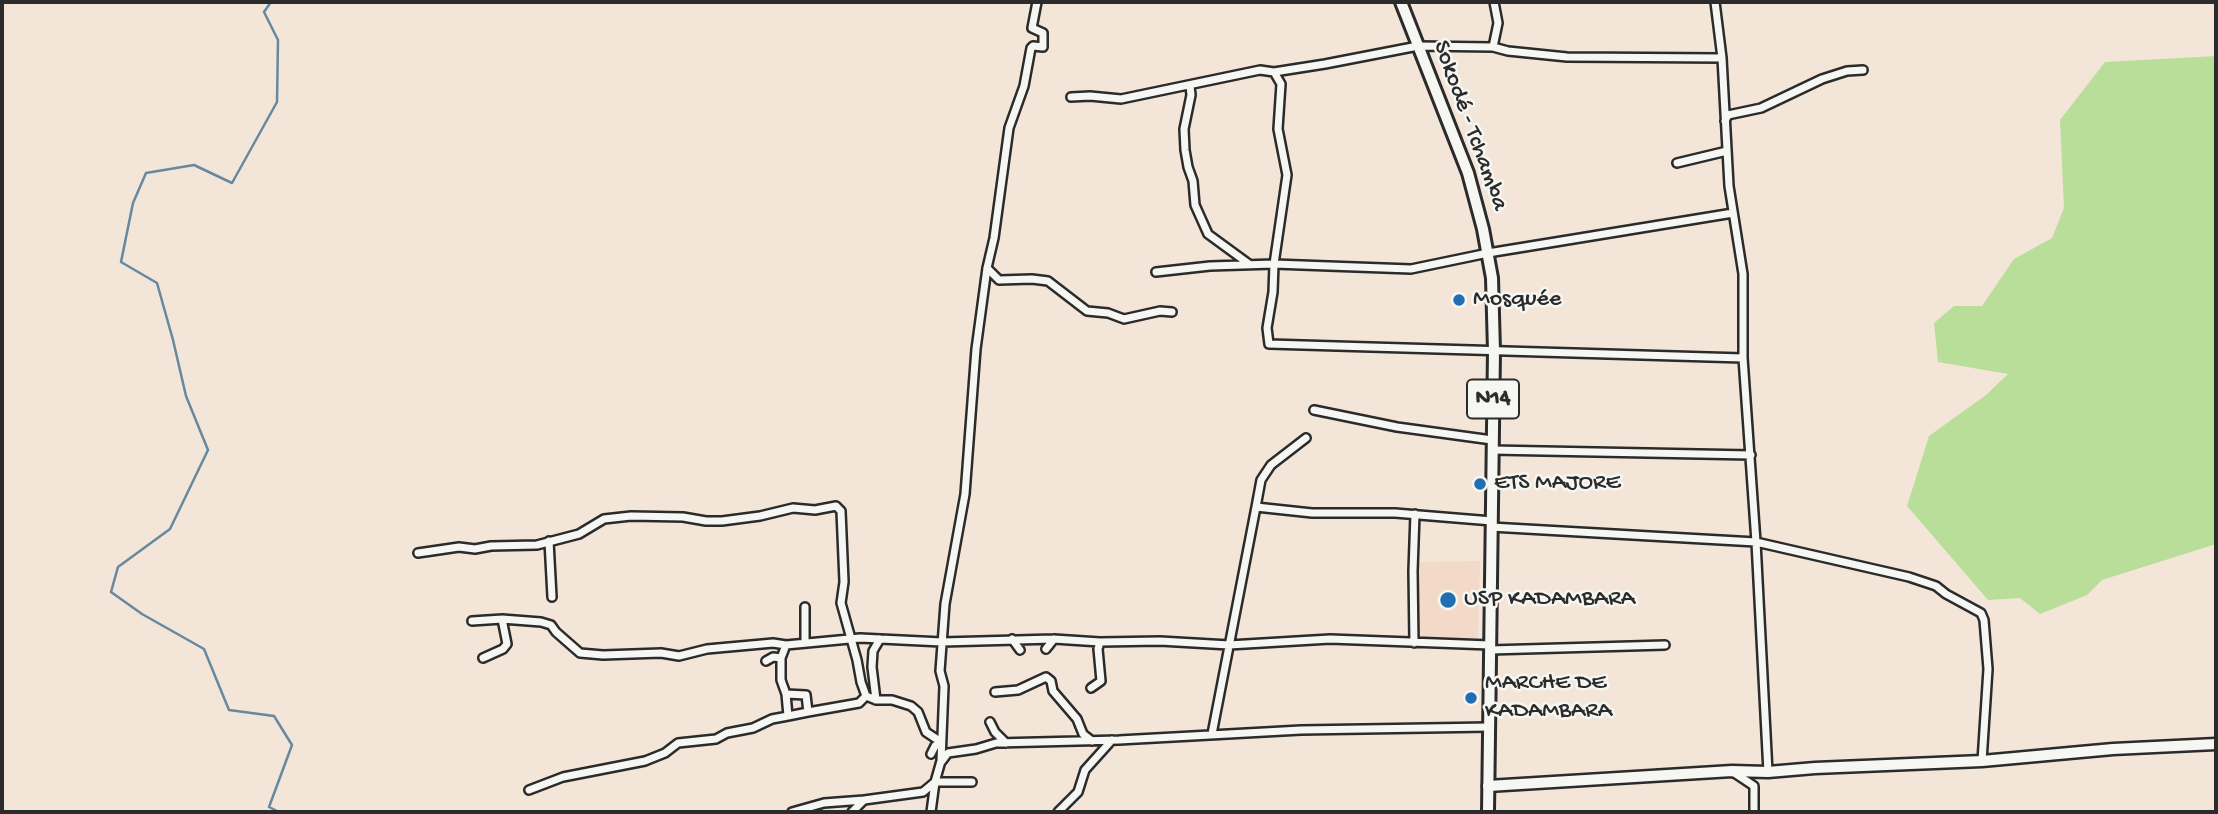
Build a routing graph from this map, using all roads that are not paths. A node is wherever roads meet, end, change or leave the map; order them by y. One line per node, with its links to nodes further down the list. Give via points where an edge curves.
1 (1037, 2): 19 (street, via 1032,27 1043,33 1043,47 1031,48 1009,128)
2 (1401, 2): 5 (main road, Sokodé - Tchamba / N14)
3 (1494, 2): 6 (street, via 1498,23)
4 (1715, 2): 7 (street)
5 (1418, 46): 6 (street); 9 (street); 16 (main road, Sokodé - Tchamba / N14, via 1468,173)
6 (1493, 47): 7 (street, via 1567,57)
7 (1722, 58): 12 (street)
8 (1863, 70): 12 (street, via 1822,79 1761,108 1728,115)
9 (1274, 72): 10 (street, via 1260,70); 18 (street, via 1281,84 1278,129 1287,174)
10 (1190, 86): 11 (street, via 1121,99); 17 (street, via 1184,128 1195,205 1209,234)
11 (1071, 97)
12 (1725, 122): 13 (street)
13 (1727, 151): 14 (street); 15 (street)
14 (1677, 163)
15 (1734, 214): 16 (street); 23 (street, via 1743,274)
16 (1488, 253): 18 (street, via 1411,270); 22 (main road, Sokodé - Tchamba / N14)
17 (1250, 264): 18 (street); 20 (street)
18 (1274, 264): 22 (street, via 1269,344)
19 (987, 268): 21 (street, via 999,281 1048,281 1087,311 1124,319); 42 (street, via 965,494)
20 (1156, 272)
21 (1172, 313)
22 (1494, 351): 23 (street); 26 (main road, Sokodé - Tchamba / N14)
23 (1743, 358): 27 (street)
24 (1314, 410): 26 (street)
25 (1306, 438): 28 (street, via 1271,465 1261,480)
26 (1492, 445): 27 (street); 30 (main road, Sokodé - Tchamba / N14)
27 (1751, 455): 32 (street)
28 (1256, 507): 29 (street, via 1312,513); 47 (street)
29 (1415, 514): 30 (street); 45 (street)
30 (1491, 524): 32 (street); 49 (main road, Sokodé - Tchamba / N14)
31 (549, 541): 33 (street); 34 (street); 38 (street, via 579,534 604,519 683,517 722,522 793,508 836,506 841,512 841,603)
32 (1756, 542): 72 (street, via 1923,581 1981,613 1988,669); 74 (street)
33 (418, 553)
34 (552, 597)
35 (805, 607): 44 (street)
36 (502, 619): 37 (street); 46 (street, via 551,625 580,653 679,656 707,649); 52 (street, via 507,645)
37 (472, 621)
38 (850, 639): 39 (street); 44 (street); 58 (street)
39 (880, 639): 42 (street); 59 (street, via 873,651)
40 (1012, 639): 41 (street); 42 (street); 51 (street)
41 (1054, 639): 43 (street); 50 (street)
42 (942, 642): 67 (street)
43 (1100, 642): 47 (street); 55 (street, via 1101,681)
44 (805, 643): 46 (street)
45 (1414, 643): 47 (street, via 1330,639); 49 (street)
46 (786, 645): 53 (street)
47 (1229, 645): 64 (street)
48 (1665, 645): 49 (street)
49 (1490, 647): 63 (main road, Sokodé - Tchamba / N14)
50 (1046, 649)
51 (1020, 650)
52 (482, 654)
53 (781, 658): 54 (street); 57 (street, via 780,680)
54 (766, 660)
55 (1091, 688)
56 (995, 692): 66 (street, via 1028,687 1046,677)
57 (786, 694): 60 (street, via 806,695); 61 (street)
58 (866, 696): 59 (street); 60 (street, via 859,703)
59 (876, 700): 67 (street, via 911,706 926,732)
60 (808, 712): 61 (street)
61 (788, 716): 78 (street, via 716,738 678,743 645,761 563,777)
62 (990, 722): 68 (street)
63 (1489, 727): 64 (street); 77 (main road, Sokodé - Tchamba / N14)
64 (1212, 734): 65 (street)
65 (1112, 740): 66 (street); 83 (street, via 1085,770 1078,792)
66 (1092, 741): 68 (street)
67 (941, 742): 70 (street); 71 (street)
68 (1006, 743): 71 (street, via 956,750)
69 (2216, 744): 72 (main road)
70 (932, 754)
71 (941, 761): 75 (street)
72 (1982, 761): 74 (main road)
73 (1732, 771): 74 (main road); 77 (main road); 85 (street, via 1754,786)
74 (1768, 772)
75 (935, 782): 76 (street); 79 (street, via 923,792); 82 (street)
76 (972, 782)
77 (1488, 786): 84 (main road, Sokodé - Tchamba / N14)
78 (529, 790)
79 (864, 800): 80 (street, via 824,803); 81 (street)
80 (792, 812)
81 (852, 812)
82 (931, 812)
83 (1058, 812)
84 (1488, 812)
85 (1754, 812)

